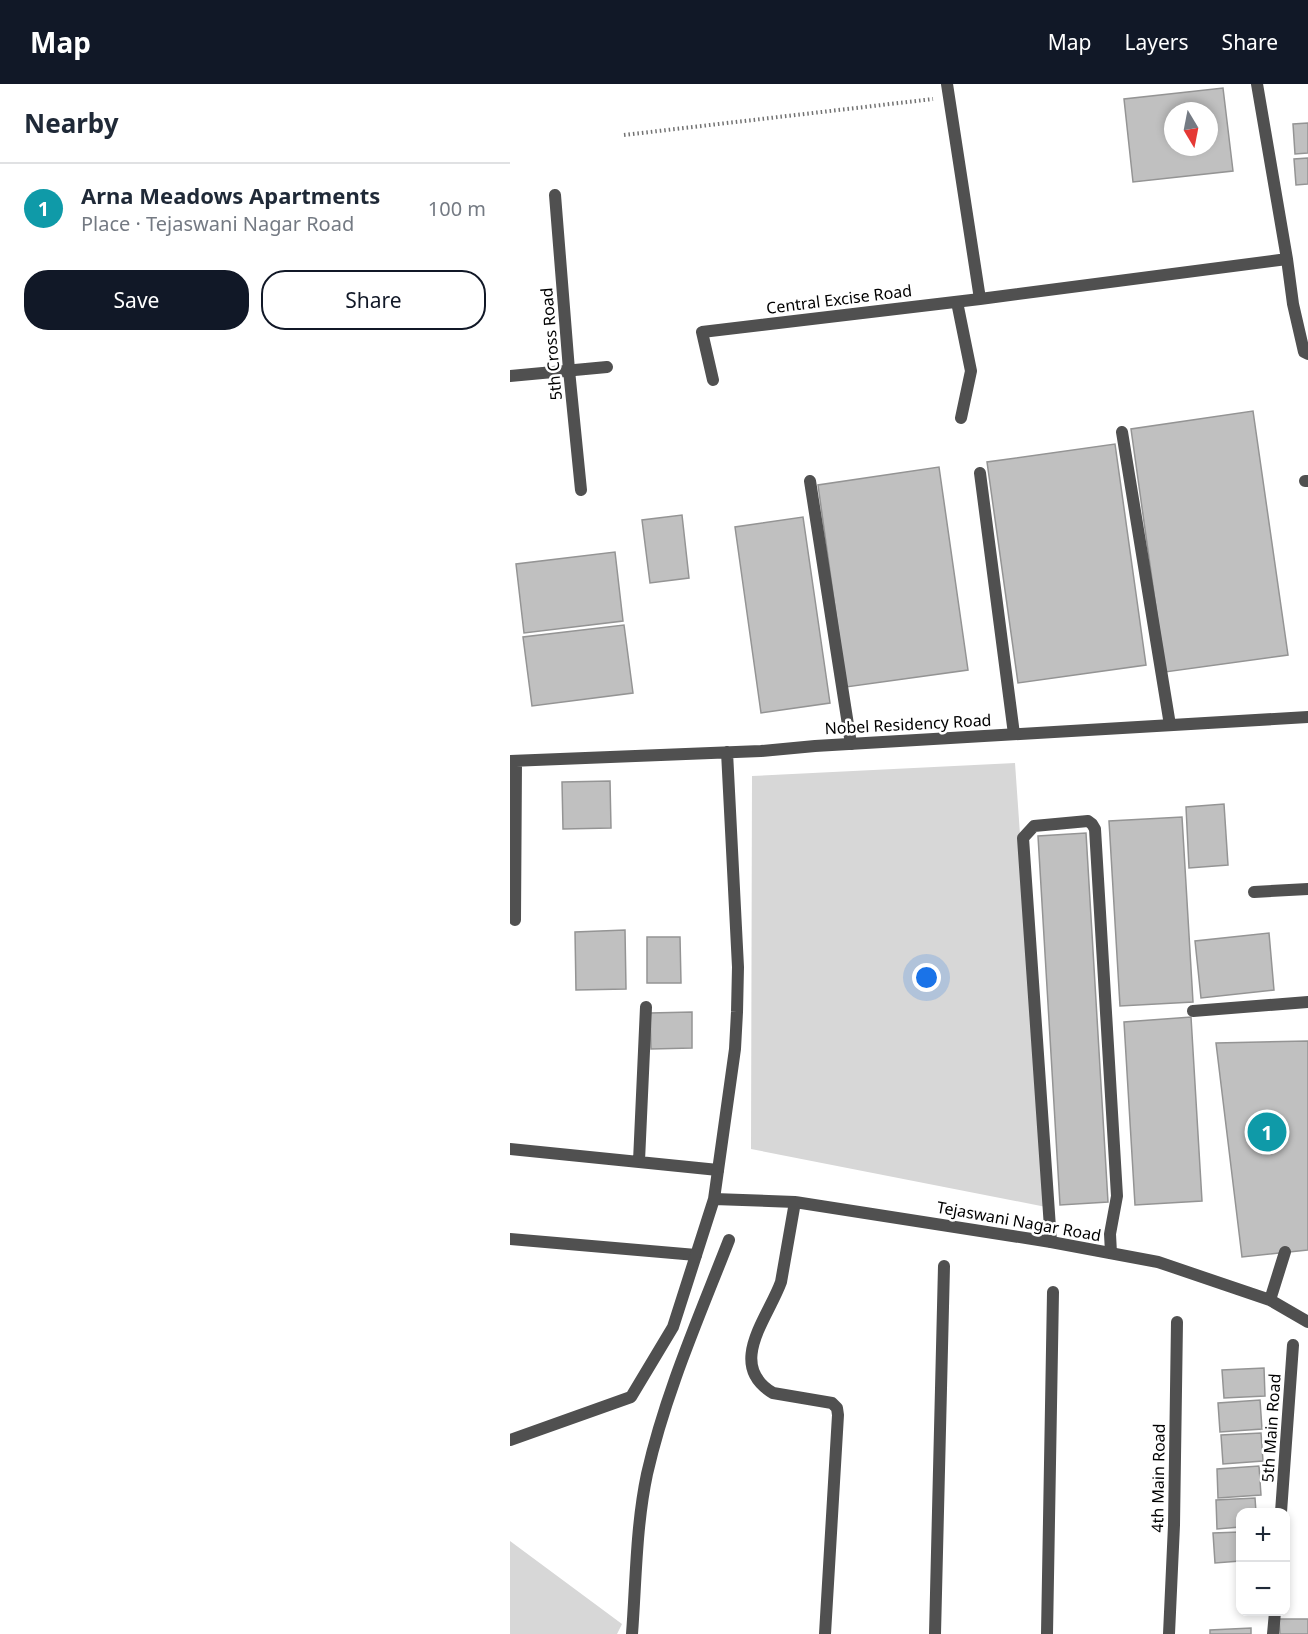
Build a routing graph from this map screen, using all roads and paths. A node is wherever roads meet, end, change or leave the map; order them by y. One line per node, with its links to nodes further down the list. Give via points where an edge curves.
1 (947, 84): 3 (street)
2 (1257, 84): 6 (street)
3 (949, 98): 4 (path); 7 (street)
4 (624, 135)
5 (555, 195): 11 (street, 5th Cross Road)
6 (1287, 259): 7 (street, Central Excise Road); 9 (street, via 1293,304 1304,352)
7 (980, 299): 8 (street, Central Excise Road)
8 (957, 302): 13 (street, Central Excise Road, via 702,332); 14 (street, via 971,371)
9 (1308, 354)
10 (607, 367): 11 (street)
11 (569, 370): 12 (street); 18 (street, 5th Cross Road)
12 (510, 376)
13 (712, 380)
14 (961, 418)
15 (1122, 432): 20 (street)
16 (980, 473): 21 (street)
17 (810, 481): 22 (street)
18 (581, 490)
19 (1308, 717): 20 (street, Nobel Residency Road)
20 (1170, 725): 21 (street, Nobel Residency Road)
21 (1014, 734): 22 (street, Nobel Residency Road)
22 (851, 744): 23 (street, Nobel Residency Road)
23 (727, 752): 24 (street, Nobel Residency Road); 33 (street, via 738,967 735,1049)
24 (513, 761): 27 (street)
25 (1308, 889): 26 (street)
26 (1254, 892)
27 (515, 920)
28 (1308, 1002): 30 (street)
29 (646, 1007): 32 (street)
30 (1192, 1011)
31 (510, 1149): 32 (street)
32 (639, 1161): 33 (street)
33 (718, 1170): 34 (street)
34 (714, 1199): 35 (street, Tejaswani Nagar Road); 41 (street)
35 (795, 1202): 38 (street, Tejaswani Nagar Road); 52 (street, via 781,1282 755,1338 751,1366 758,1380 773,1393 832,1403 837,1408)
36 (510, 1239): 41 (street)
37 (729, 1240): 51 (street, via 668,1401 647,1475)
38 (1051, 1242): 40 (street, Tejaswani Nagar Road); 40 (street, via 1023,838 1035,826 1088,821 1095,829 1117,1196)
39 (1285, 1252): 44 (street)
40 (1111, 1253): 44 (street, Tejaswani Nagar Road, via 1176,1267)
41 (696, 1255): 48 (street, via 673,1327 631,1397)
42 (944, 1266): 53 (street)
43 (1053, 1292): 54 (street)
44 (1270, 1300): 46 (street, Tejaswani Nagar Road)
45 (1177, 1322): 55 (street, 4th Main Road)
46 (1308, 1322)
47 (1293, 1345): 49 (street, 5th Main Road)
48 (510, 1440)
49 (1281, 1508)
50 (1275, 1616): 56 (street)
51 (632, 1634)
52 (825, 1634)
53 (935, 1634)
54 (1047, 1634)
55 (1169, 1634)
56 (1273, 1634)

